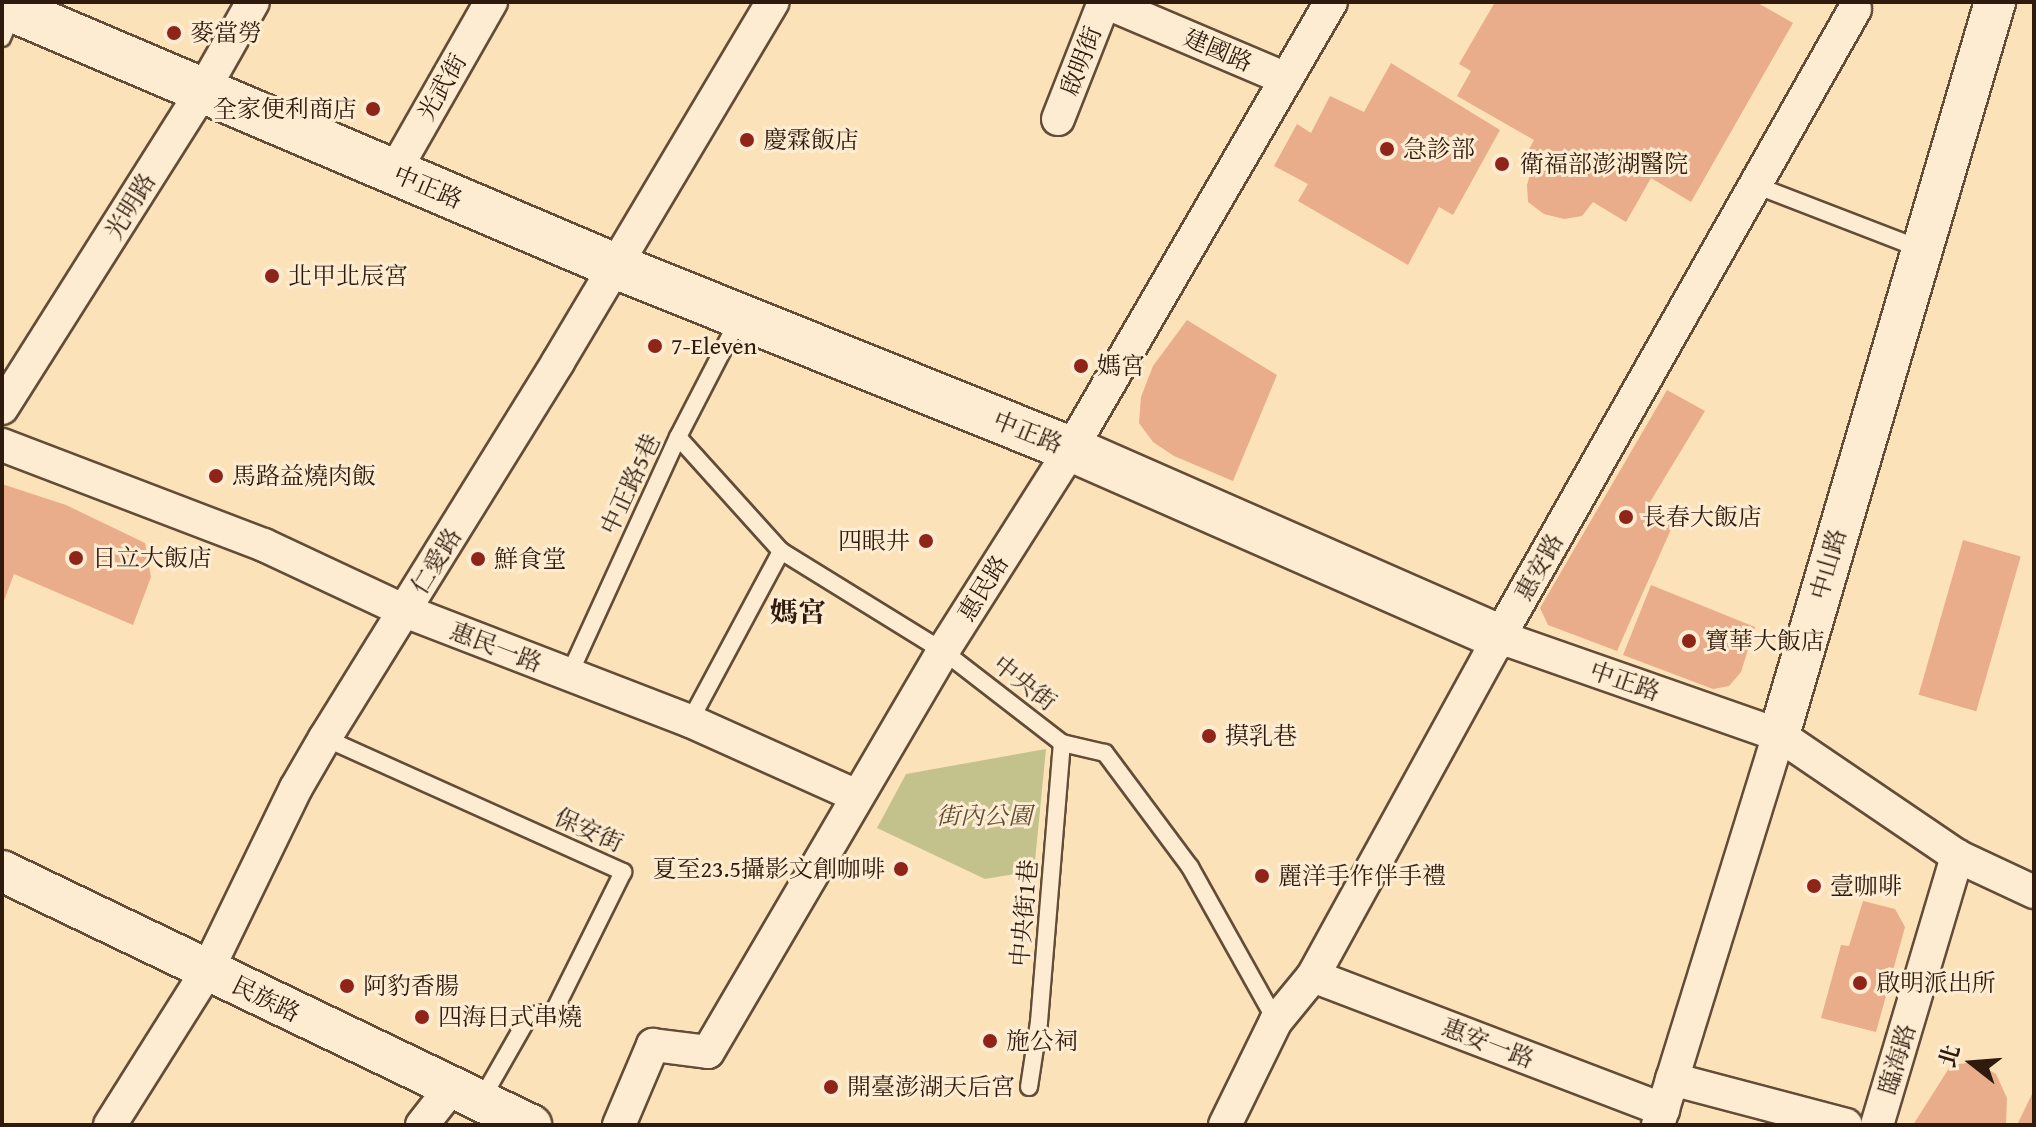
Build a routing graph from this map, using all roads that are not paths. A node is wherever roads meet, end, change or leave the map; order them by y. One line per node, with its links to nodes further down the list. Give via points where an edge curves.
1 (253, 2): 10 (street, 光明路)
2 (491, 2): 12 (street, 光武街)
3 (773, 2): 15 (street, 仁愛路)
4 (1104, 2): 9 (street, 建國路); 11 (street, 啟明街)
5 (1331, 2): 9 (street, 惠民路)
6 (1987, 4): 14 (street, 中山路)
7 (1855, 9): 13 (street, 惠安路)
8 (9, 14): 10 (main road, 中正路)
9 (1286, 79): 20 (street, 惠民路)
10 (202, 92): 12 (main road, 中正路); 17 (street, 光明路)
11 (1058, 119)
12 (394, 172): 15 (main road, 中正路)
13 (1755, 185): 14 (lane); 23 (street, 惠安路)
14 (1921, 249): 27 (street, 中山路)
15 (615, 266): 16 (main road, 中正路); 22 (street, 仁愛路)
16 (740, 317): 18 (lane, 中正路5巷); 20 (main road, 中正路)
17 (2, 408)
18 (678, 437): 21 (lane, 中央街); 25 (lane, 中正路5巷)
19 (2, 445): 22 (street, 惠民一路, via 264,545)
20 (1071, 449): 23 (main road, 中正路); 24 (street, 惠民路)
21 (781, 551): 24 (lane, 中央街); 26 (lane)
22 (405, 611): 25 (street, 惠民一路); 28 (street, 仁愛路)
23 (1499, 637): 27 (street, 中正路); 35 (street, 惠安路)
24 (943, 651): 29 (lane, 中央街); 30 (street, 惠民路)
25 (569, 675): 26 (street, 惠民一路)
26 (690, 721): 30 (street, 惠民一路)
27 (1779, 735): 31 (street, 中正路); 37 (street, 中山路)
28 (325, 738): 34 (street, 仁愛路); 39 (lane, 保安街, via 623,872 554,1011 529,1016)
29 (1062, 743): 36 (lane, 中央街, via 1105,753 1190,867); 38 (lane, 中央街1巷)
30 (857, 796): 44 (street, 惠民路, via 708,1052 653,1045)
31 (1957, 856): 33 (street, 中正路); 47 (street, 臨海路)
32 (2, 871): 34 (street, 民族路)
33 (2034, 892)
34 (207, 971): 39 (street, 民族路); 41 (street, 仁愛路)
35 (1313, 976): 36 (street, 惠安路); 40 (street, 惠安一路)
36 (1276, 1021): 45 (street, 惠安路)
37 (1672, 1079): 40 (street, 中山路); 46 (street)
38 (1029, 1087)
39 (465, 1095): 42 (street); 43 (street, 民族路)
40 (1661, 1118)
41 (110, 1125)
42 (422, 1125)
43 (531, 1125)
44 (619, 1125)
45 (1225, 1125)
46 (1846, 1125)
47 (1877, 1125)

